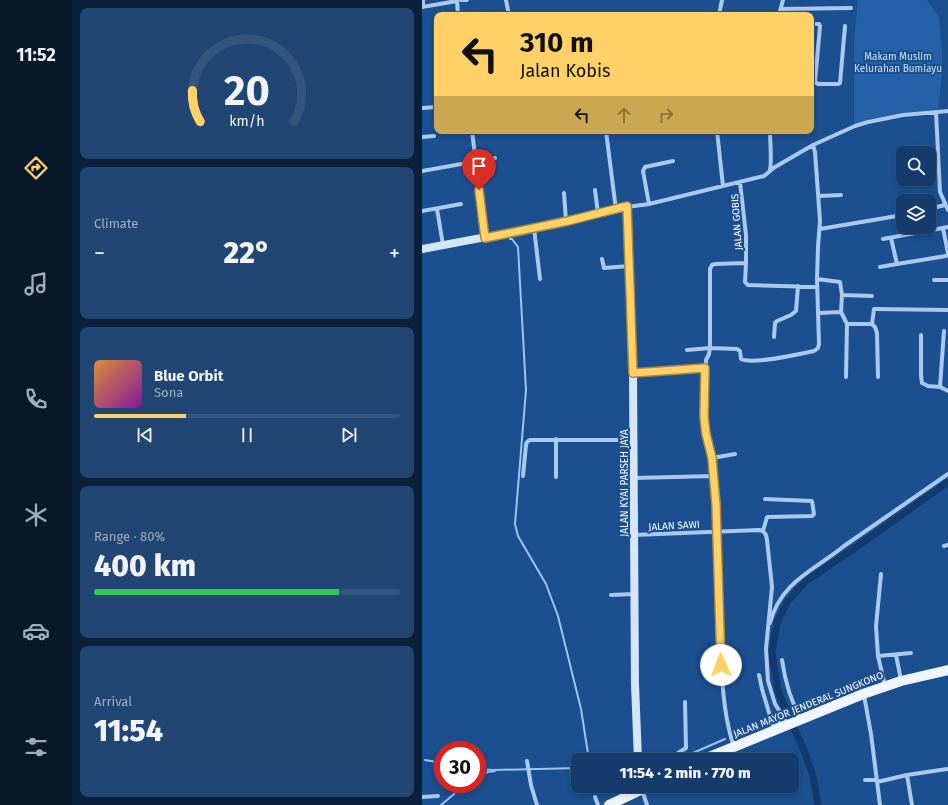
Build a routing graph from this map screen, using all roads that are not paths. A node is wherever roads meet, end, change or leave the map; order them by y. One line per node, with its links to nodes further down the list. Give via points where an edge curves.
1 (423, 0): 7 (street)
2 (458, 0): 3 (street); 7 (street); 10 (street)
3 (468, 0)
4 (506, 0): 11 (street)
5 (722, 0): 12 (street)
6 (783, 0): 9 (street)
7 (423, 7)
8 (851, 8): 9 (street)
9 (781, 9): 13 (street)
10 (458, 12)
11 (508, 12)
12 (720, 12)
13 (780, 12)
14 (814, 24): 16 (street, via 820,26)
15 (845, 26): 17 (street, via 840,83)
16 (814, 74)
17 (814, 82)
18 (434, 107): 19 (street)
19 (423, 108)
20 (948, 111): 21 (street)
21 (936, 112): 28 (street, via 868,122); 30 (street)
22 (472, 134): 31 (street)
23 (606, 134): 47 (street)
24 (717, 134): 36 (street)
25 (770, 134): 33 (street)
26 (434, 136): 27 (street)
27 (422, 137)
28 (813, 145): 33 (street); 40 (street)
29 (495, 158): 31 (street)
30 (937, 159): 44 (street, via 940,192)
31 (474, 161): 34 (street); 56 (street)
32 (673, 161): 42 (street, via 644,167)
33 (770, 170): 35 (street, via 764,176)
34 (422, 171)
35 (740, 182): 36 (street); 63 (street, JALAN GOBIS, via 746,235)
36 (723, 186): 42 (street)
37 (595, 190): 50 (street)
38 (564, 193): 52 (street)
39 (841, 195): 40 (street)
40 (819, 196): 55 (street)
41 (460, 204): 46 (street)
42 (649, 204): 43 (street)
43 (627, 206): 47 (main road); 65 (main road, JALAN KYAI PARSEH JAYA)
44 (945, 206): 45 (street); 48 (street)
45 (936, 208)
46 (437, 209): 49 (street); 59 (street)
47 (616, 210): 50 (main road)
48 (948, 210)
49 (422, 211)
50 (598, 213): 52 (main road)
51 (896, 216): 55 (street)
52 (566, 221): 54 (main road)
53 (946, 227): 57 (street); 61 (street)
54 (534, 228): 56 (main road); 67 (street)
55 (820, 229): 68 (street)
56 (485, 238): 59 (main road)
57 (891, 238): 58 (street); 64 (street)
58 (883, 239)
59 (443, 245): 60 (main road)
60 (422, 248)
61 (948, 252): 64 (street, via 946,256)
62 (602, 259): 65 (street, via 605,269)
63 (746, 263): 71 (street, via 745,282 748,285); 83 (street, JALAN GOBIS, via 715,264 710,269)
64 (897, 264): 66 (street)
65 (630, 266): 86 (main road, JALAN KYAI PARSEH JAYA)
66 (880, 267)
67 (540, 279)
68 (817, 279): 72 (street); 73 (street, via 840,282)
69 (934, 280): 70 (street)
70 (948, 280)
71 (798, 286): 72 (street); 82 (street, via 796,310 775,323)
72 (817, 287): 77 (street)
73 (842, 295): 74 (street); 76 (street)
74 (872, 296)
75 (948, 310): 79 (street, via 874,309)
76 (841, 312): 77 (street); 78 (street)
77 (818, 313): 83 (street, via 819,344 814,351 746,361 742,359 739,350)
78 (847, 324): 79 (street); 87 (street)
79 (872, 324): 88 (street, via 877,333)
80 (944, 331): 89 (street)
81 (921, 335): 89 (street, via 922,382 928,386)
82 (774, 337)
83 (710, 348): 84 (street); 85 (street, JALAN GOBIS)
84 (687, 350)
85 (705, 368): 86 (street); 94 (street, JALAN GOBIS, via 704,417)
86 (633, 373): 92 (main road, JALAN KYAI PARSEH JAYA)
87 (846, 377)
88 (878, 377)
89 (940, 387): 90 (street)
90 (948, 392)
91 (556, 439): 92 (street); 96 (street, via 534,439 527,442); 98 (street)
92 (634, 440): 99 (main road, JALAN KYAI PARSEH JAYA)
93 (735, 454): 94 (street)
94 (712, 458): 97 (street, JALAN GOBIS)
95 (948, 474): 107 (street, via 801,576 788,588 776,608)
96 (523, 476)
97 (714, 476): 99 (street); 101 (street, JALAN GOBIS)
98 (556, 477)
99 (634, 478): 103 (main road, JALAN KYAI PARSEH JAYA)
100 (765, 499): 102 (street, via 812,501 814,514 768,517)
101 (716, 531): 102 (street, JALAN SAWI); 103 (street, JALAN SAWI); 121 (street, JALAN GOBIS, via 721,665)
102 (763, 531): 107 (street, via 767,540 772,587)
103 (634, 535): 105 (main road, JALAN KYAI PARSEH JAYA)
104 (881, 574): 110 (street, via 876,626)
105 (634, 594): 106 (street); 122 (main road, JALAN KYAI PARSEH JAYA)
106 (611, 595)
107 (766, 636): 119 (street, via 768,681 775,704)
108 (911, 653): 109 (street)
109 (896, 655): 110 (street); 114 (street)
110 (878, 656): 115 (street)
111 (782, 660): 118 (street, via 789,693)
112 (948, 670): 114 (main road, JALAN MAYOR JENDERAL SUNGKONO)
113 (759, 675): 120 (street)
114 (901, 681): 115 (main road, JALAN MAYOR JENDERAL SUNGKONO)
115 (885, 686): 116 (main road, JALAN MAYOR JENDERAL SUNGKONO)
116 (863, 694): 118 (main road, JALAN MAYOR JENDERAL SUNGKONO); 129 (street, via 872,734)
117 (685, 702): 123 (street, via 686,748)
118 (800, 720): 119 (main road, JALAN MAYOR JENDERAL SUNGKONO)
119 (785, 722): 120 (main road, JALAN MAYOR JENDERAL SUNGKONO)
120 (773, 726): 121 (main road, JALAN MAYOR JENDERAL SUNGKONO)
121 (733, 745): 124 (main road, JALAN MAYOR JENDERAL SUNGKONO)
122 (638, 753)
123 (678, 753)
124 (716, 753)
125 (527, 761): 134 (street)
126 (947, 769): 127 (street)
127 (907, 775): 129 (street); 138 (street)
128 (865, 780): 129 (street)
129 (877, 781): 137 (street)
130 (632, 793): 135 (main road)
131 (645, 793): 136 (street)
132 (438, 796): 133 (street)
133 (422, 797)
134 (537, 805)
135 (609, 805)
136 (647, 805)
137 (880, 805)
138 (912, 805)

